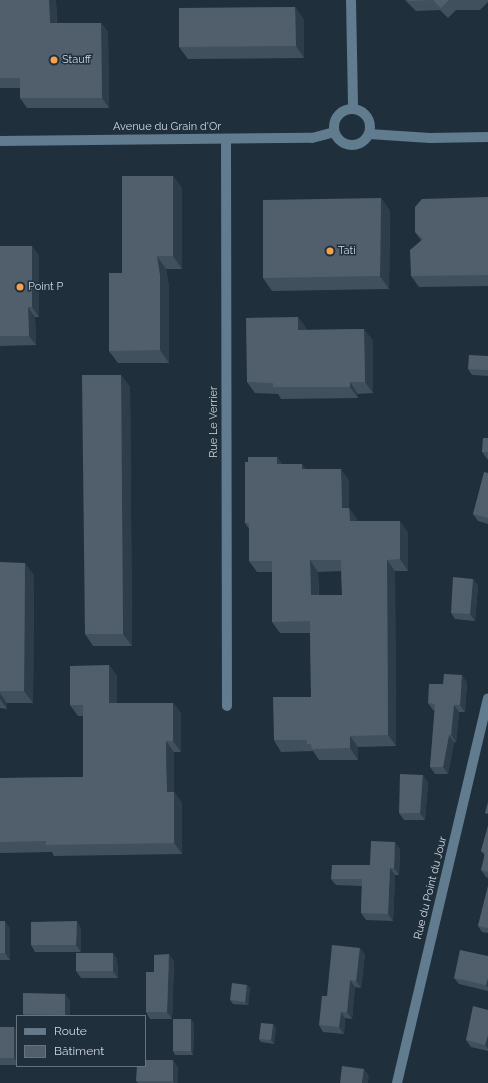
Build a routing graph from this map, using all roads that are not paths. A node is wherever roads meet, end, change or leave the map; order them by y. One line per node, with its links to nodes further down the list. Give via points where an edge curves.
1 (351, 0): 2 (street)
2 (353, 108): 3 (street, via 339,114 334,122); 4 (street, via 366,114 370,121)
3 (334, 132): 4 (street, via 344,144 353,145 360,144); 6 (street, Avenue du Grain d'Or, via 312,138)
4 (369, 134): 5 (street, via 430,138)
5 (488, 137)
6 (226, 139): 7 (street, Avenue du Grain d'Or); 9 (street, Rue Le Verrier)
7 (0, 141)
8 (488, 699): 10 (street, Rue du Point du Jour)
9 (227, 706)
10 (397, 1083)

